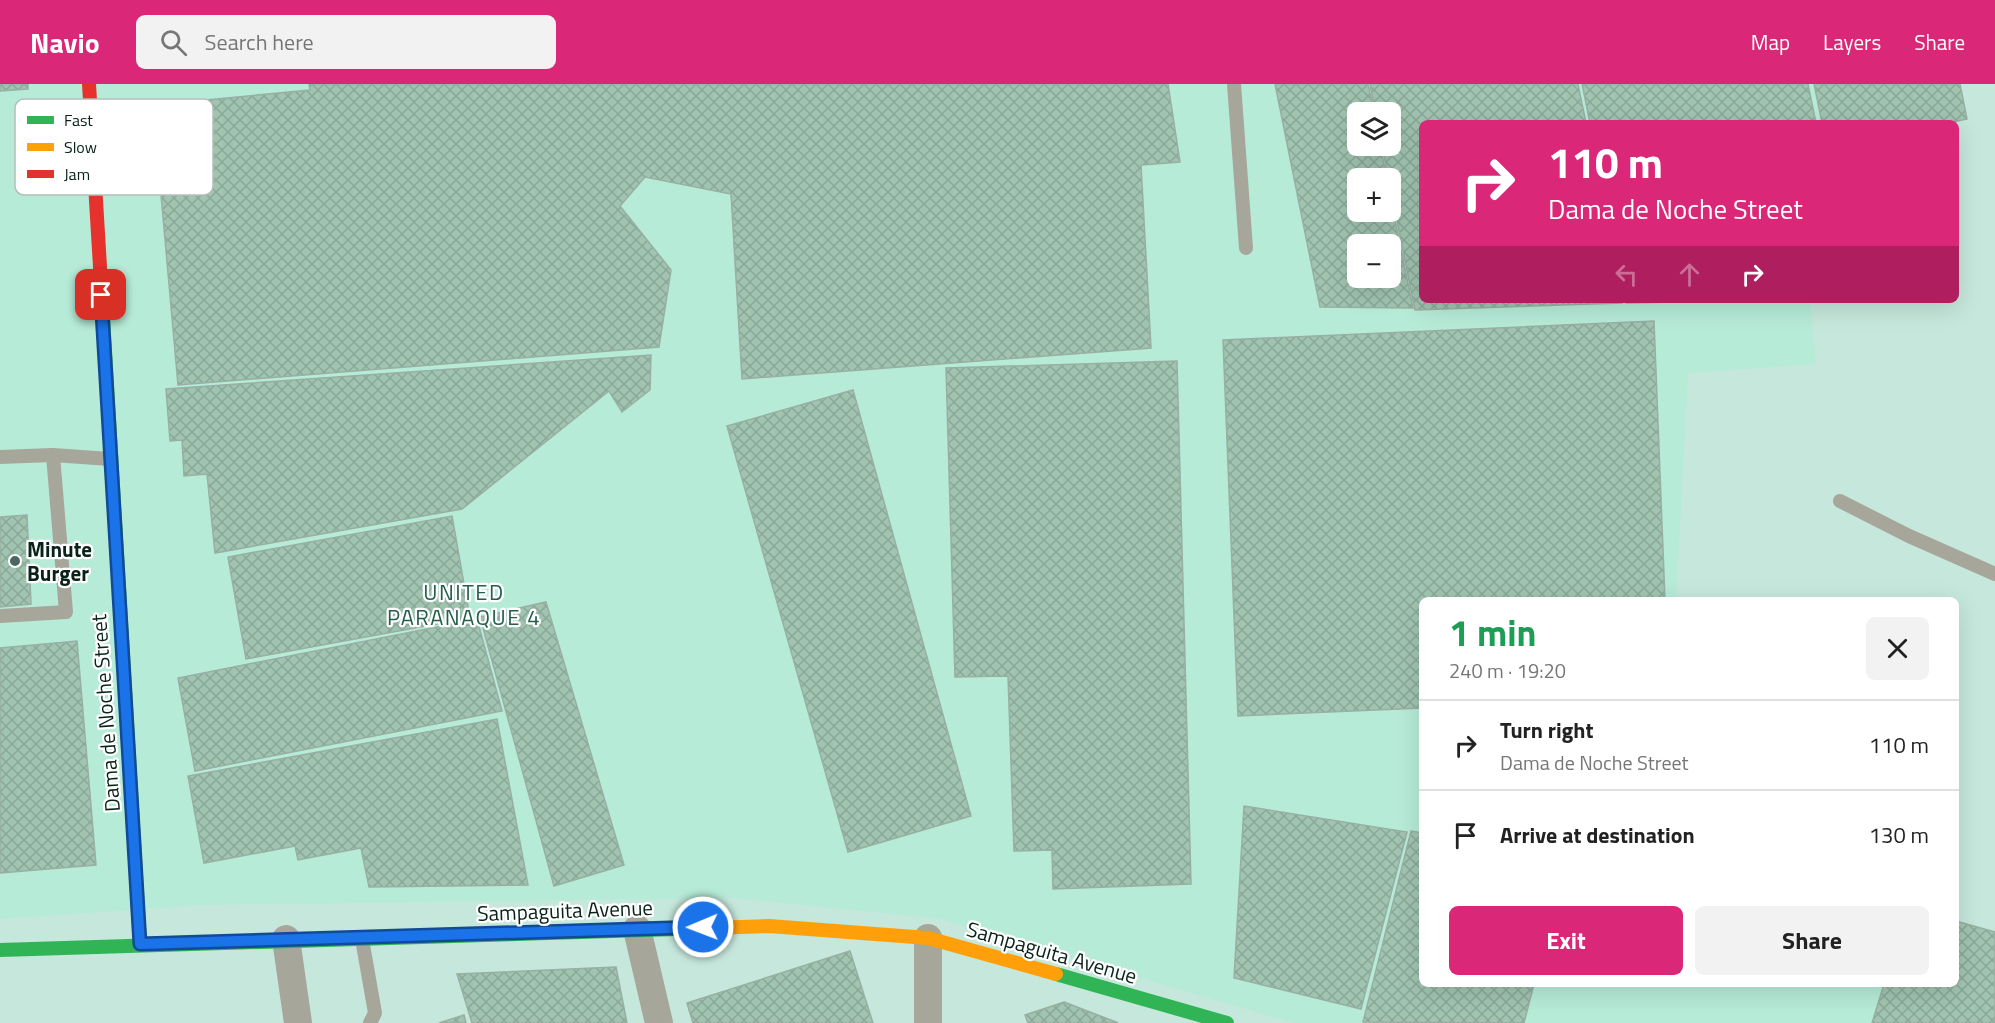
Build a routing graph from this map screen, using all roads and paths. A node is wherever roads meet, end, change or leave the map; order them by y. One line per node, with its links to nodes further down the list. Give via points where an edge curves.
1 (89, 84): 3 (street, Dama de Noche Street)
2 (1234, 84): 5 (lane)
3 (90, 99)
4 (95, 195): 8 (street, Dama de Noche Street)
5 (1246, 248)
6 (53, 455): 7 (lane); 8 (lane); 11 (lane, via 66,612)
7 (0, 458)
8 (110, 459): 16 (street, Dama de Noche Street)
9 (1840, 501): 10 (lane)
10 (1995, 574)
11 (0, 616)
12 (637, 928): 13 (street, Sampaguita Avenue); 14 (street, Sampaguita Avenue, via 769,926); 20 (street)
13 (362, 937): 15 (street, Sampaguita Avenue); 19 (lane, via 375,1013)
14 (928, 938): 21 (street); 22 (street, Sampaguita Avenue)
15 (286, 939): 16 (street, Sampaguita Avenue); 18 (street)
16 (140, 944): 17 (street, Sampaguita Avenue)
17 (0, 950)
18 (298, 1023)
19 (370, 1023)
20 (659, 1023)
21 (928, 1023)
22 (1227, 1023)

